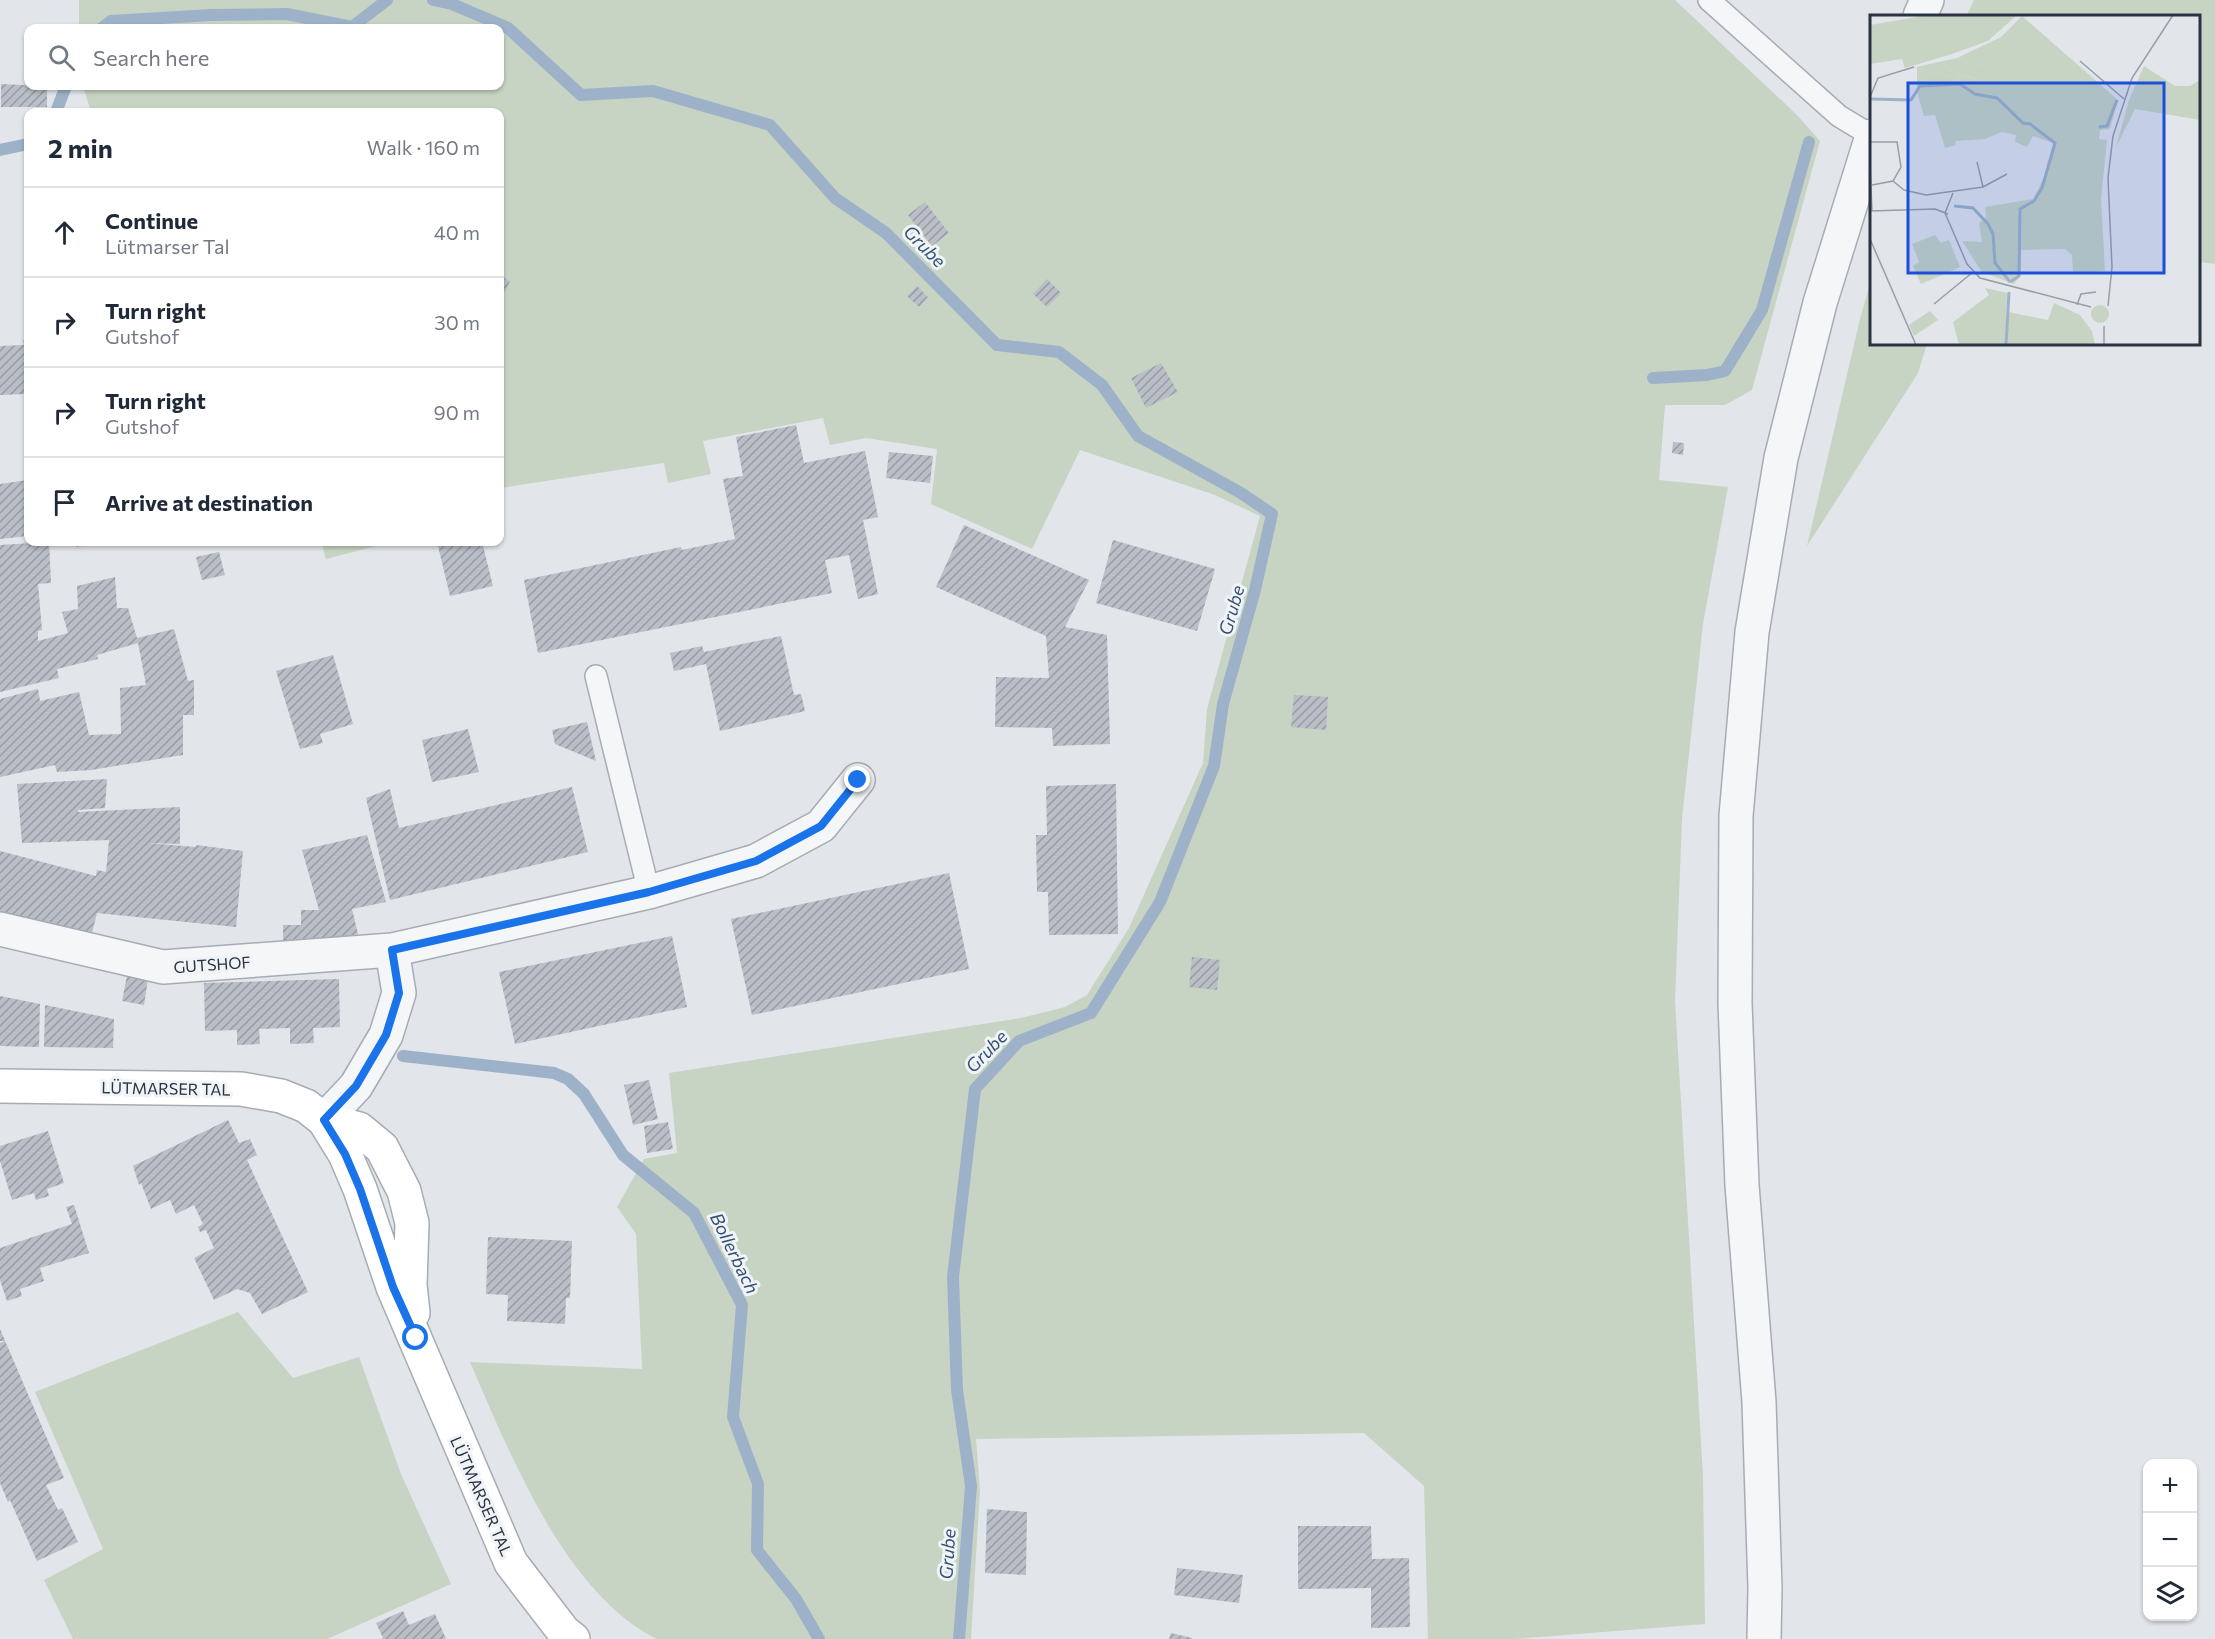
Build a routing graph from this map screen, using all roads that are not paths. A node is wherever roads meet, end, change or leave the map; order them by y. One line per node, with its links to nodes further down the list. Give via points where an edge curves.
1 (1709, 0): 4 (lane, via 1839,116)
2 (1927, 0): 3 (street)
3 (1920, 15)
4 (1870, 135)
5 (1870, 142): 14 (street, via 1820,303 1781,458 1752,632 1736,816 1735,1003 1742,1185 1759,1402)
6 (596, 676): 8 (lane)
7 (858, 780): 8 (street, GUTSHOF, via 821,826 812,831 756,861)
8 (649, 892): 10 (street, GUTSHOF)
9 (0, 929): 10 (street, GUTSHOF, via 163,967)
10 (392, 950): 12 (street, via 399,993 386,1035 356,1086)
11 (0, 1086): 12 (main road, LÜTMARSER TAL, via 241,1089 281,1096 306,1106)
12 (324, 1120): 13 (main road, LÜTMARSER TAL, via 359,1129 382,1148 404,1191 412,1223 410,1285 416,1338 511,1563)
13 (566, 1637)
14 (1764, 1639)

